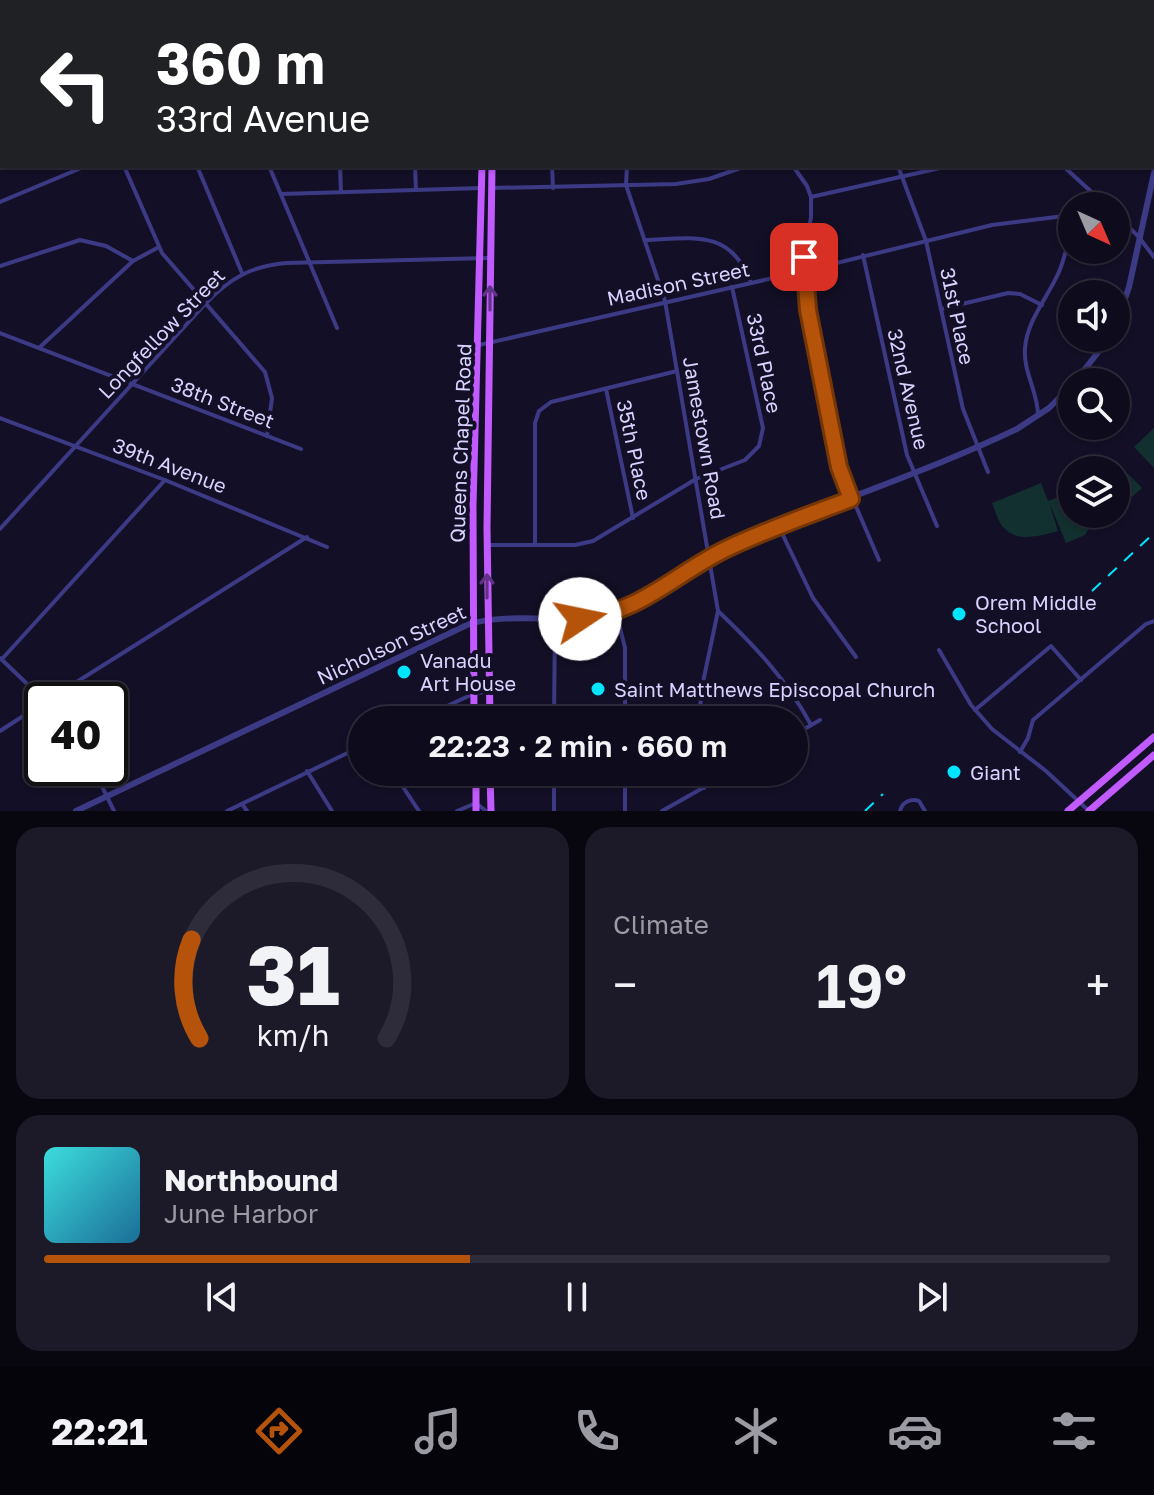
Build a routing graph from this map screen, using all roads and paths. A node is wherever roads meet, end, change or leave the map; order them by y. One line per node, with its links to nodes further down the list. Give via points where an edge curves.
1 (81, 168): 27 (street)
2 (125, 168): 33 (street)
3 (198, 168): 42 (street)
4 (270, 168): 25 (street)
5 (340, 168): 23 (street)
6 (415, 168): 22 (street)
7 (482, 168): 19 (main road, Queens Chapel Road)
8 (492, 168): 20 (main road, Queens Chapel Road)
9 (552, 168): 21 (street)
10 (627, 168): 18 (street, Jamestown Road)
11 (739, 168): 18 (street, via 691,182)
12 (794, 168): 26 (street)
13 (898, 168): 17 (street, 31st Place)
14 (941, 168): 17 (street)
15 (1065, 168): 24 (street)
16 (1154, 173): 30 (street)
17 (901, 178): 26 (street); 32 (street, 31st Place)
18 (626, 185): 21 (street); 31 (street, Jamestown Road)
19 (482, 188): 20 (street); 22 (street); 36 (main road, Queens Chapel Road)
20 (492, 188): 21 (street); 36 (main road, Queens Chapel Road)
21 (553, 188)
22 (416, 190): 23 (street)
23 (341, 192): 25 (street)
24 (1092, 192)
25 (281, 194): 38 (street)
26 (811, 197): 41 (street)
27 (0, 202)
28 (1058, 217): 32 (street, Madison Street)
29 (1130, 228): 30 (street)
30 (1138, 236): 35 (street); 44 (street)
31 (646, 240): 43 (street, via 718,242 740,258); 46 (street, Jamestown Road)
32 (926, 241): 34 (street, Madison Street); 49 (street, 31st Place)
33 (159, 247): 37 (street); 47 (street)
34 (863, 255): 41 (street, Madison Street); 68 (street, 32nd Avenue)
35 (1154, 257)
36 (485, 258): 38 (street, Longfellow Street); 52 (main road, Queens Chapel Road, one-way to 36); 53 (main road, Queens Chapel Road)
37 (133, 261): 40 (street, via 80,240); 54 (street)
38 (308, 262): 42 (street, Longfellow Street, via 271,264); 50 (street)
39 (1061, 264): 48 (street)
40 (0, 266)
41 (804, 271): 43 (street, Madison Street); 71 (street, via 839,467)
42 (242, 273): 47 (street, Longfellow Street)
43 (751, 283): 45 (street, Madison Street)
44 (1130, 283)
45 (732, 287): 46 (street, Madison Street); 69 (street, 33rd Place, via 763,428 759,446 745,460)
46 (665, 301): 52 (street, Madison Street); 57 (street, Jamestown Road)
47 (206, 303): 58 (street, Longfellow Street); 63 (street, via 269,380)
48 (1042, 305): 49 (street, via 1008,293); 61 (street, via 1025,347)
49 (941, 309): 65 (street, 31st Place)
50 (337, 328)
51 (0, 333): 54 (street, 38th Street)
52 (490, 342): 53 (street, Madison Street); 77 (main road, Queens Chapel Road)
53 (479, 345): 87 (main road, Queens Chapel Road)
54 (38, 348): 58 (street, 38th Street)
55 (1098, 352): 56 (street, Nicholson Street)
56 (1086, 368)
57 (677, 371): 59 (street); 69 (street, Jamestown Road)
58 (132, 384): 63 (street, 38th Street); 64 (street, Longfellow Street)
59 (606, 389): 72 (street, 35th Place); 78 (street, via 551,402 539,411)
60 (1058, 397): 61 (street, Nicholson Street)
61 (1038, 415): 65 (street, Nicholson Street)
62 (0, 418): 64 (street, 39th Avenue)
63 (267, 436): 66 (street, 38th Street)
64 (76, 446): 70 (street, 39th Avenue); 75 (street, Longfellow Street)
65 (977, 447): 67 (street, 31st Place); 68 (street, Nicholson Street)
66 (301, 449)
67 (988, 472)
68 (913, 474): 71 (street, Nicholson Street); 73 (street, 32nd Avenue)
69 (696, 479): 72 (street); 80 (street, Jamestown Road)
70 (165, 480): 76 (street, 39th Avenue); 90 (street)
71 (851, 499): 74 (street, Nicholson Street); 81 (street)
72 (633, 518): 78 (street, via 593,541)
73 (937, 526)
74 (779, 527): 80 (street, Nicholson Street); 89 (street, via 813,598)
75 (0, 529)
76 (307, 537): 79 (street, 39th Avenue); 93 (street)
77 (487, 545): 78 (street); 84 (main road, Queens Chapel Road, one-way to 77)
78 (535, 545)
79 (327, 547)
80 (709, 559): 82 (street, Jamestown Road); 83 (street, Nicholson Street)
81 (879, 560)
82 (718, 611): 101 (street, Jamestown Road); 105 (street, via 771,665)
83 (616, 612): 85 (street, Nicholson Street); 100 (street, via 625,648)
84 (488, 618): 85 (street, Nicholson Street); 87 (street, Nicholson Street); 94 (main road, Queens Chapel Road)
85 (555, 619): 99 (street)
86 (1154, 621): 91 (street)
87 (473, 622): 95 (main road, Queens Chapel Road); 121 (street, Nicholson Street)
88 (939, 650): 102 (street)
89 (856, 657)
90 (1, 658): 92 (street)
91 (1081, 680): 102 (street, via 1051,646); 110 (street, via 1033,720)
92 (26, 682)
93 (75, 682)
94 (489, 691): 95 (street); 98 (main road, Queens Chapel Road)
95 (473, 694): 96 (street); 97 (main road, Queens Chapel Road)
96 (447, 706)
97 (473, 706)
98 (490, 706)
99 (554, 706)
100 (625, 706)
101 (700, 706)
102 (975, 710): 110 (street)
103 (24, 715): 107 (street)
104 (820, 720): 105 (street)
105 (811, 725): 106 (street)
106 (808, 727)
107 (0, 731)
108 (1154, 737): 122 (main road)
109 (348, 752): 112 (street)
110 (1020, 752): 122 (street)
111 (1154, 757): 139 (main road)
112 (307, 771): 123 (street); 129 (street)
113 (101, 786): 121 (street)
114 (402, 786): 130 (street)
115 (476, 786): 124 (main road)
116 (490, 786): 132 (main road)
117 (554, 786): 133 (street)
118 (625, 786): 134 (street)
119 (707, 786): 120 (street)
120 (704, 788): 135 (street)
121 (106, 796): 125 (street, Nicholson Street); 126 (street)
122 (1079, 802): 138 (main road); 139 (street)
123 (242, 804): 127 (street); 128 (street)
124 (476, 807): 131 (street); 132 (street)
125 (76, 811)
126 (114, 811)
127 (227, 811)
128 (247, 811)
129 (332, 811)
130 (419, 811)
131 (457, 811)
132 (489, 811)
133 (554, 811)
134 (625, 811)
135 (662, 811)
136 (900, 811): 137 (street, via 913,800)
137 (925, 811)
138 (1068, 811)
139 (1089, 811)

